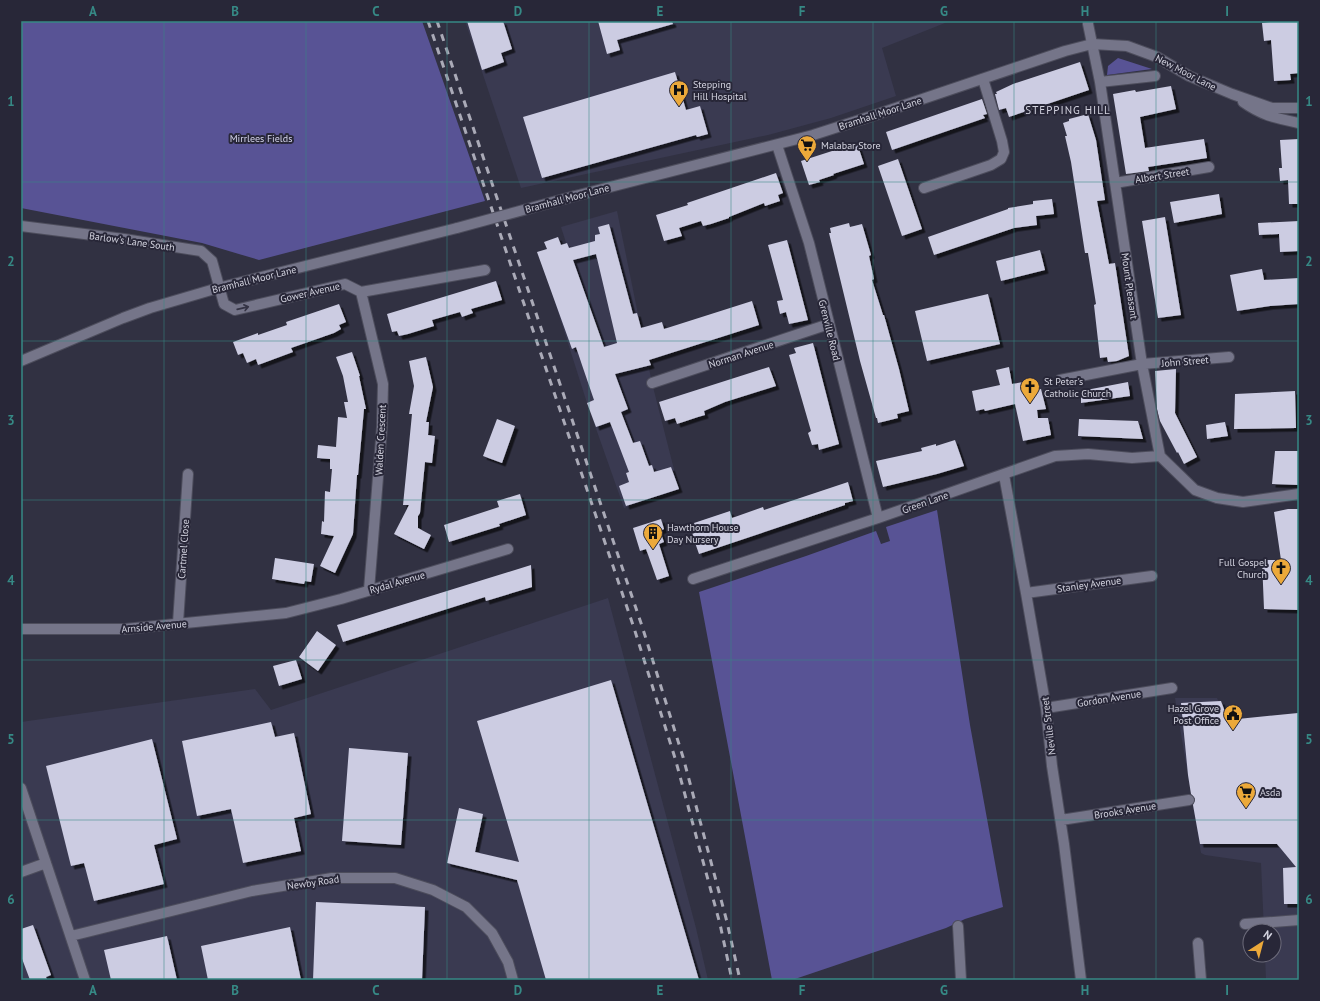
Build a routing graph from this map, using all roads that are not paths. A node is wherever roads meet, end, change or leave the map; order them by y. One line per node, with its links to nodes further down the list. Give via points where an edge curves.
1 (1088, 21): 2 (street)
2 (1092, 44): 4 (street, Bramhall Moor Lane); 5 (street, Mount Pleasant); 6 (street, New Moor Lane, via 1127,46 1158,56 1189,76)
3 (1155, 76): 5 (street)
4 (983, 78): 11 (street, Bramhall Moor Lane); 14 (street, via 1004,152 992,165)
5 (1100, 82): 13 (street, Mount Pleasant)
6 (1232, 94): 8 (street, New Moor Lane); 10 (street, New Moor Lane, via 1258,112)
7 (1299, 100): 8 (street)
8 (1272, 108): 9 (street, New Moor Lane)
9 (1299, 108)
10 (1299, 123)
11 (777, 145): 17 (street, Bramhall Moor Lane, bridge); 19 (street, Grenville Road, via 809,243)
12 (1209, 167): 13 (street, Albert Street)
13 (1115, 183): 22 (street, Mount Pleasant)
14 (924, 188)
15 (21, 226): 17 (street, Barlow's Lane South, via 201,251 212,261)
16 (485, 270): 18 (street)
17 (218, 288): 18 (street, Gower Avenue, one-way to 18, via 224,304 235,310 345,284); 21 (street, Bramhall Moor Lane, via 123,318)
18 (361, 292): 33 (street, Walden Crescent, via 383,384)
19 (829, 324): 24 (street, Norman Avenue); 29 (street, Grenville Road)
20 (1230, 357): 22 (street, John Street)
21 (21, 361)
22 (1142, 364): 23 (street, John Street); 25 (street, Mount Pleasant)
23 (1060, 380)
24 (652, 383)
25 (1160, 456): 27 (street, Green Lane, via 1055,456); 28 (street, via 1195,490 1217,498 1243,502)
26 (188, 474): 36 (street, Cartmel Close)
27 (1004, 475): 29 (street, Green Lane); 34 (street, Neville Street)
28 (1299, 494)
29 (878, 518): 32 (street, Green Lane)
30 (508, 549): 33 (street, Rydal Avenue)
31 (1152, 576): 34 (street, Stanley Avenue)
32 (693, 578)
33 (369, 590): 35 (street, Rydal Avenue)
34 (1026, 593): 39 (street, Neville Street)
35 (286, 613): 36 (street, Arnside Avenue)
36 (178, 623): 37 (street, Arnside Avenue, via 125,629)
37 (21, 629)
38 (1172, 688): 39 (street, Gordon Avenue)
39 (1046, 708): 42 (street, Neville Street)
40 (21, 788): 43 (street)
41 (1189, 800): 42 (street, Brooks Avenue)
42 (1061, 820): 53 (street, Neville Street)
43 (46, 863): 44 (street); 48 (street)
44 (21, 872)
45 (1299, 920): 46 (street)
46 (1258, 923)
47 (958, 926): 52 (street)
48 (71, 936): 50 (street); 51 (street, Newby Road, via 260,890 332,878 395,878 433,890 466,907 492,933 508,962)
49 (1198, 943): 54 (street)
50 (85, 980)
51 (513, 980)
52 (961, 980)
53 (1081, 980)
54 (1201, 980)

